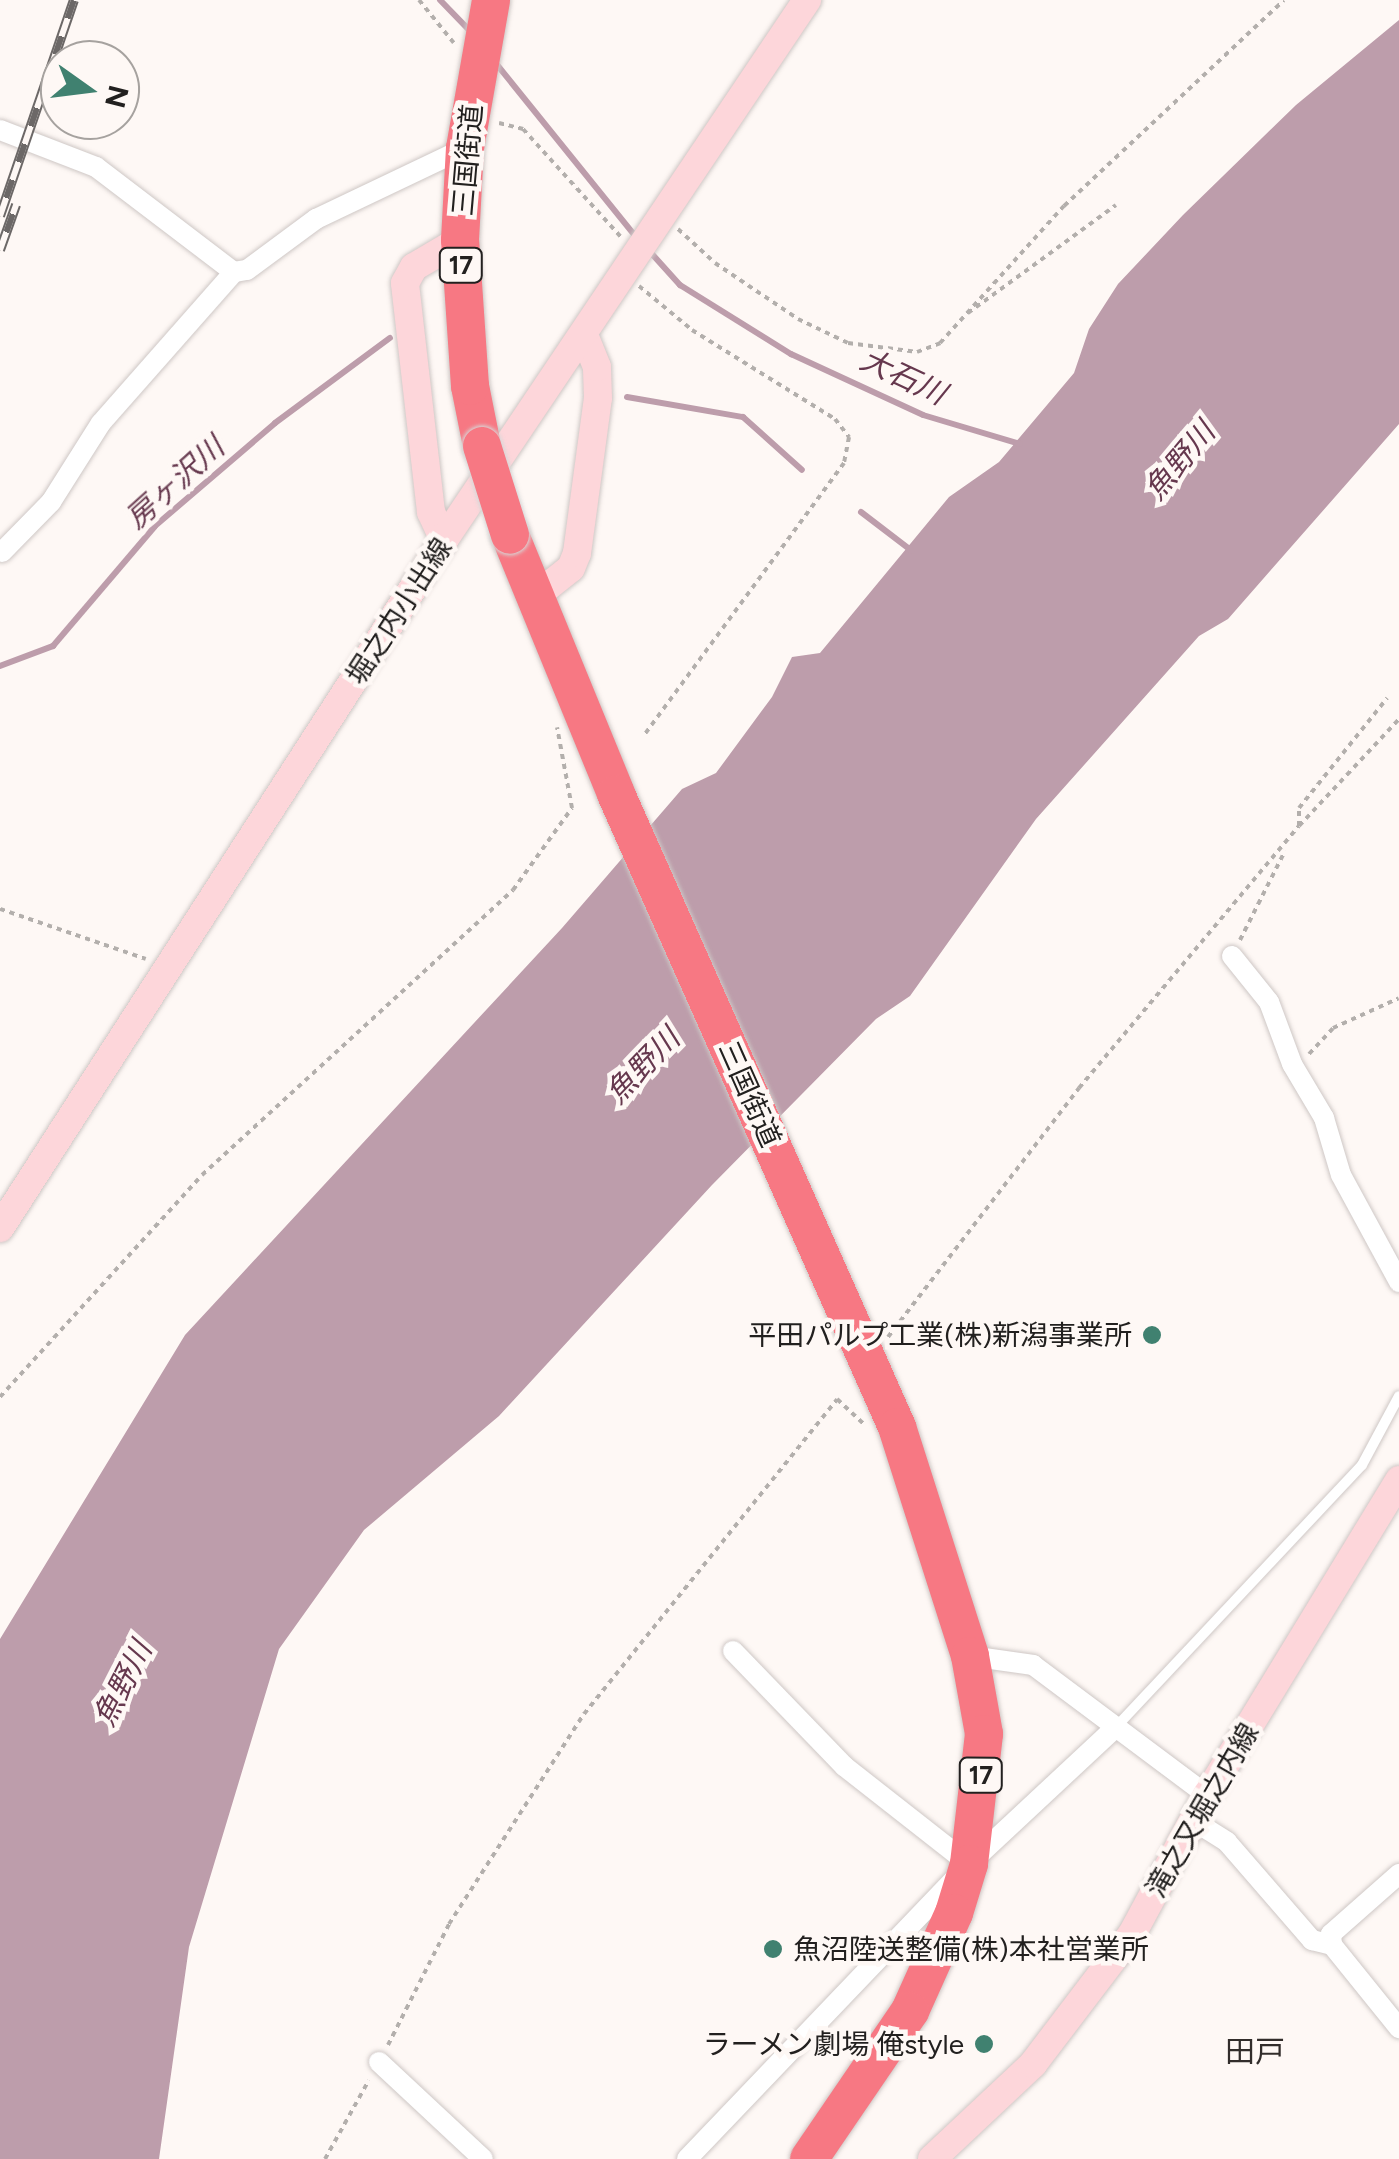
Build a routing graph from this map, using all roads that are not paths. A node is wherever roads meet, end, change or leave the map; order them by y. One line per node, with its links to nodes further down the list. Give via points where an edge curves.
1 (807, 0): 7 (main road, 堀之内小出線)
2 (489, 7): 3 (highway, 三国街道 / 17)
3 (470, 115): 5 (highway, 三国街道 / 17); 6 (street)
4 (0, 130): 6 (street, via 96,167)
5 (460, 240): 8 (main road, via 414,267 405,283 432,512); 10 (highway, 三国街道 / 17, bridge, via 468,367 482,446 510,535)
6 (234, 272): 9 (street, via 101,423 51,502)
7 (584, 335): 8 (main road, 堀之内小出線); 10 (main road, via 597,367 598,398 577,553 571,568)
8 (444, 540): 12 (main road, 堀之内小出線)
9 (2, 552)
10 (538, 594): 17 (highway, 三国街道 / 17, via 616,794 879,1358)
11 (1232, 956): 13 (street, via 1268,1002 1380,1255)
12 (0, 1228)
13 (1399, 1282)
14 (1399, 1396): 18 (lane, via 1362,1465)
15 (1399, 1480): 19 (main road, 滝之又堀之内線)
16 (734, 1651): 21 (street, via 844,1766)
17 (970, 1656): 18 (street, via 1033,1665); 21 (highway, 三国街道 / 17, via 984,1734)
18 (1116, 1727): 19 (street); 21 (street)
19 (1207, 1794): 20 (main road, 滝之又堀之内線)
20 (1194, 1821): 23 (street, via 1227,1842 1312,1940); 29 (main road, 滝之又堀之内線, via 1132,1934 1033,2064)
21 (968, 1864): 27 (street); 28 (highway, 三国街道 / 17, via 910,2011)
22 (1399, 1874): 23 (street, via 1331,1934)
23 (1332, 1945): 24 (street)
24 (1399, 2028)
25 (379, 2062): 26 (street)
26 (483, 2159)
27 (688, 2159)
28 (809, 2159)
29 (932, 2159)

